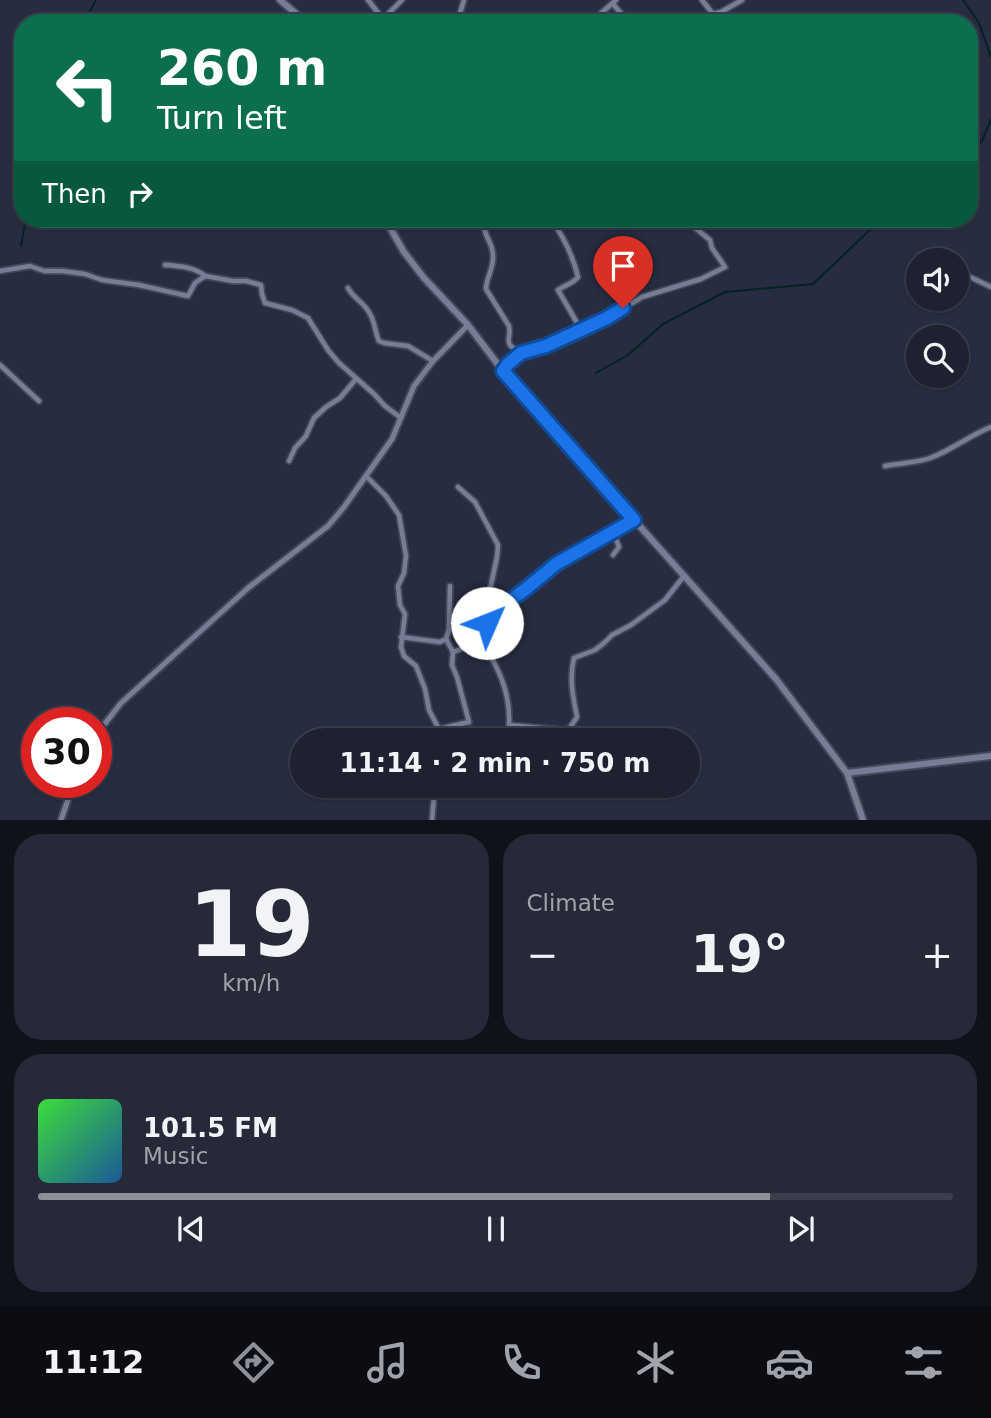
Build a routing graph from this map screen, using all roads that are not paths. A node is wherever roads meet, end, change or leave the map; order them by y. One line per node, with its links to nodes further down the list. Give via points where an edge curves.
1 (280, 0): 6 (main road)
2 (402, 0): 7 (street)
3 (702, 0): 9 (street)
4 (742, 0): 9 (street)
5 (615, 2): 8 (street)
6 (296, 14)
7 (388, 14)
8 (601, 14)
9 (712, 14)
10 (390, 228): 20 (main road, via 424,278)
11 (483, 228): 22 (street, via 494,258 486,289 509,326 507,341)
12 (557, 228): 21 (street, via 578,276 558,290)
13 (695, 228): 21 (street, via 710,240 725,267 642,297)
14 (165, 265): 16 (street)
15 (0, 271): 16 (street, via 30,266 188,296 195,282)
16 (205, 276): 26 (street, via 261,285 265,303 308,318 328,350)
17 (969, 276): 18 (street)
18 (991, 287)
19 (348, 288): 23 (street, via 372,316 379,341 408,346)
20 (468, 325): 23 (street); 25 (main road)
21 (578, 331): 22 (street)
22 (521, 353): 25 (street)
23 (433, 361): 28 (street, via 414,386)
24 (0, 365): 27 (street)
25 (503, 371): 34 (main road)
26 (356, 379): 28 (street); 30 (street, via 314,418)
27 (39, 401)
28 (401, 418): 32 (street)
29 (991, 427): 31 (street, via 929,459)
30 (289, 461)
31 (885, 466)
32 (366, 476): 41 (street, via 399,515 406,556 398,586 405,614); 44 (street, via 328,526 248,588)
33 (458, 487): 39 (street, via 475,502 498,545 488,599)
34 (634, 520): 35 (street); 37 (main road)
35 (613, 531): 36 (street, via 619,547); 39 (street, via 556,564)
36 (613, 555)
37 (684, 576): 40 (street, via 665,600 595,650 574,658 571,670 577,717 569,729 509,724 510,707 498,668); 48 (main road, via 776,680)
38 (450, 586): 42 (street)
39 (495, 612): 40 (street)
40 (479, 635): 43 (street, via 467,648)
41 (401, 637): 42 (street); 45 (street, via 402,652 415,666)
42 (446, 639): 43 (street)
43 (453, 652): 46 (street, via 452,664 470,722)
44 (112, 715)
45 (438, 728)
46 (443, 728)
47 (991, 756): 48 (main road)
48 (847, 773): 53 (main road)
49 (69, 798): 51 (street)
50 (434, 798): 52 (street)
51 (61, 820)
52 (432, 820)
53 (863, 820)

